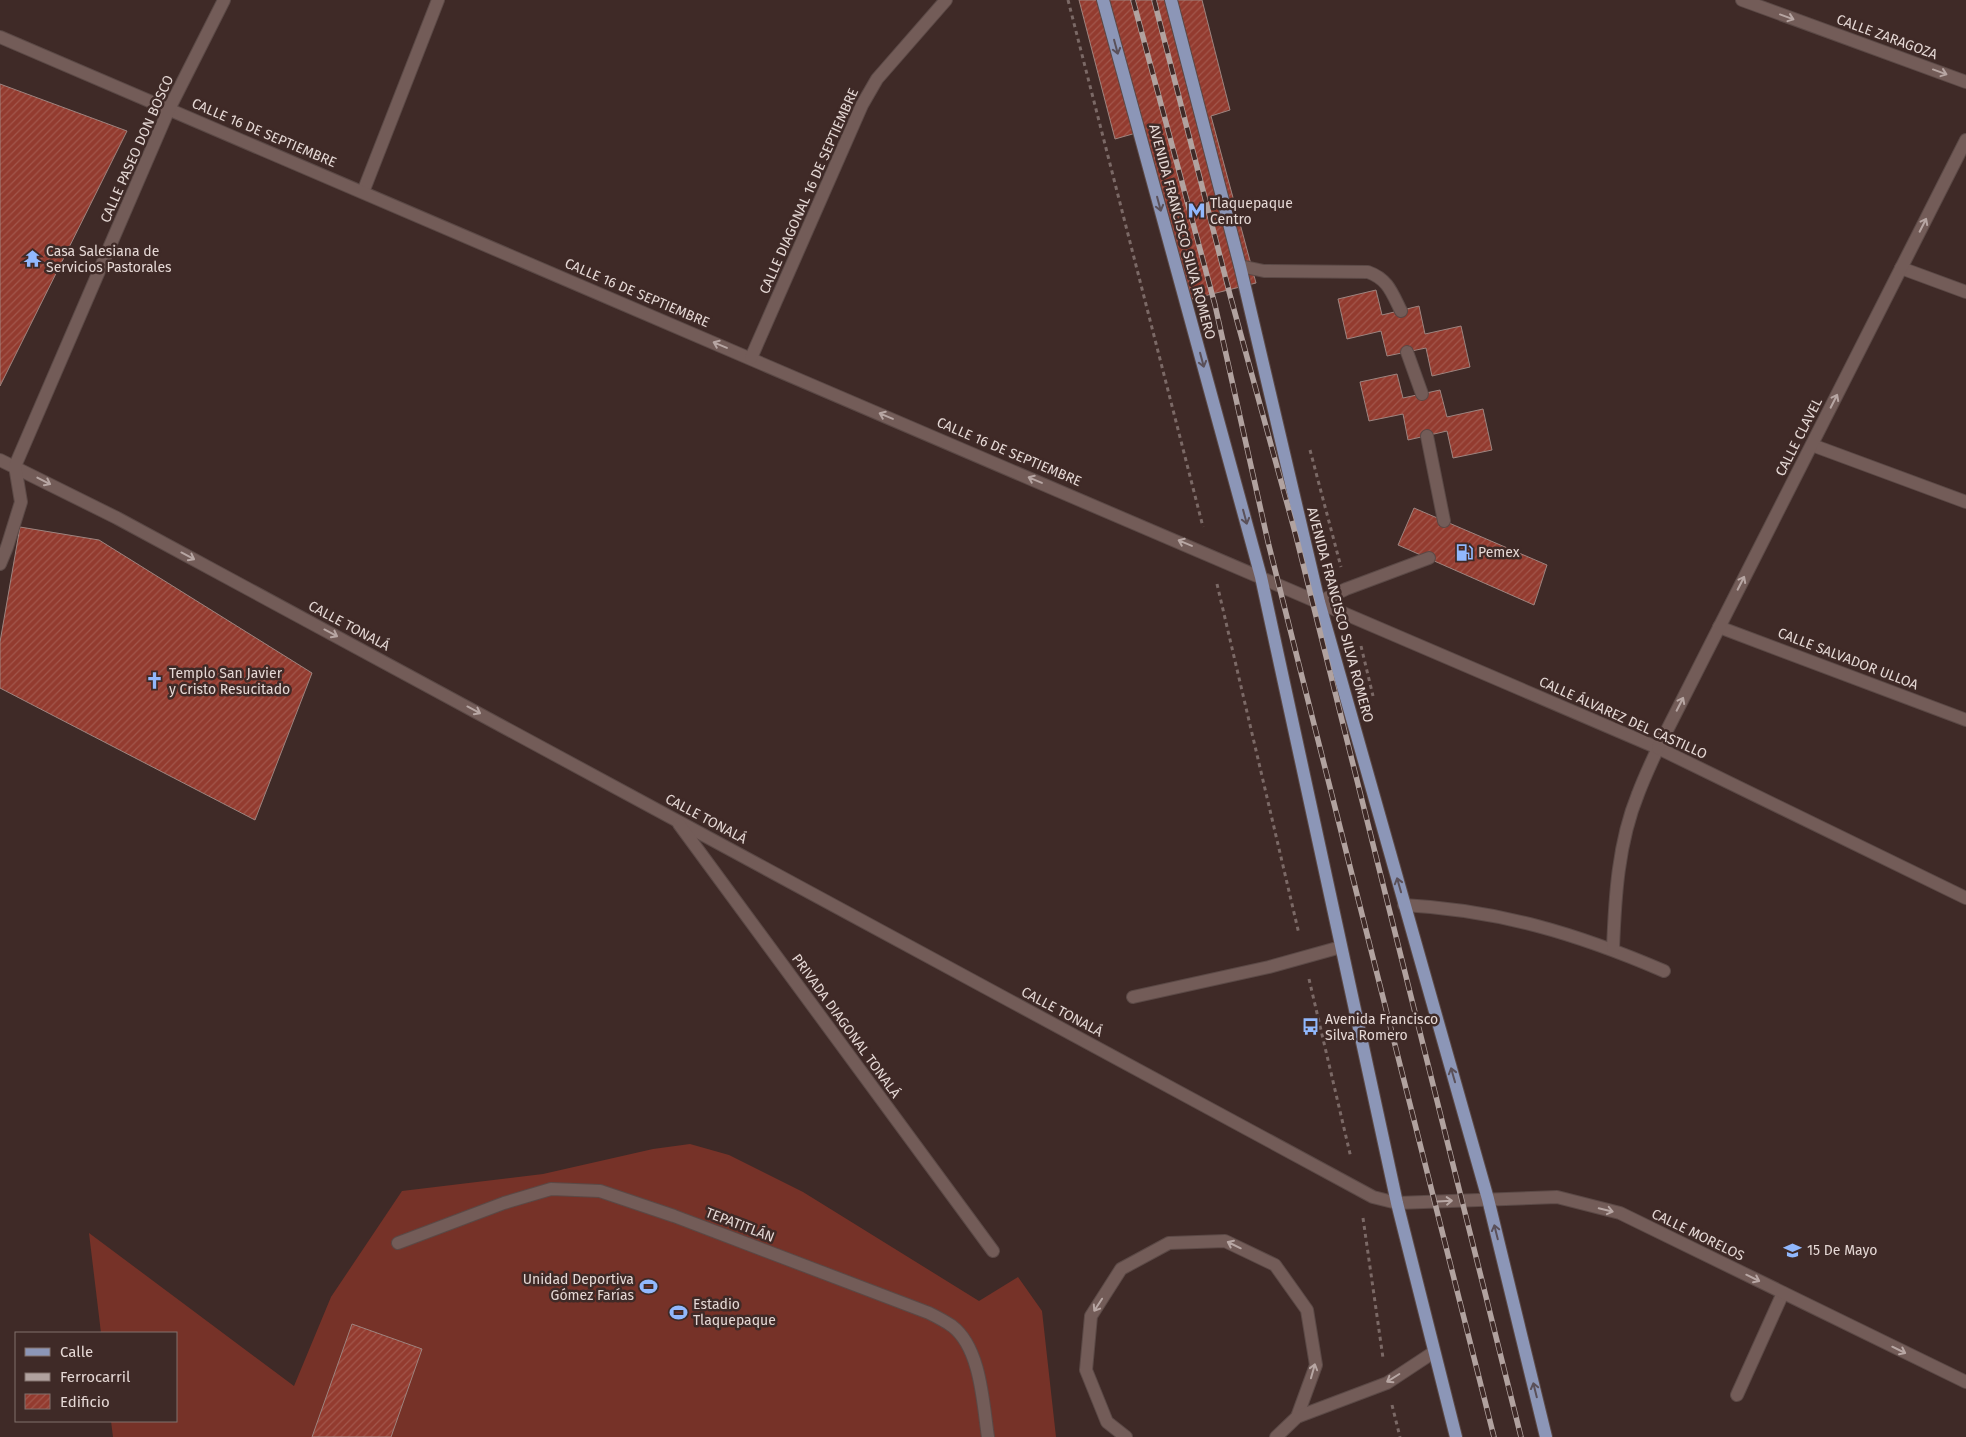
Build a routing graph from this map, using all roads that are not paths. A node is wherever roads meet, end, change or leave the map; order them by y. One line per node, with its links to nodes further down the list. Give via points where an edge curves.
1 (224, 0): 9 (street, CALLE PASEO DON BOSCO)
2 (438, 0): 11 (street)
3 (946, 0): 17 (street, CALLE DIAGONAL 16 DE SEPTIEMBRE, via 877,79 862,105)
4 (1103, 0): 27 (main road, AVENIDA FRANCISCO SILVA ROMERO, one-way to 27)
5 (1171, 0): 12 (main road, AVENIDA FRANCISCO SILVA ROMERO)
6 (1742, 0): 8 (street, CALLE ZARAGOZA, one-way to 8)
7 (0, 37): 9 (street, CALLE 16 DE SEPTIEMBRE)
8 (1966, 82)
9 (169, 109): 11 (street, CALLE 16 DE SEPTIEMBRE); 22 (street, CALLE PASEO DON BOSCO)
10 (1966, 140): 13 (street, CALLE CLAVEL, one-way to 10)
11 (362, 192): 17 (street, CALLE 16 DE SEPTIEMBRE, one-way to 11)
12 (1240, 266): 15 (street, via 1264,271 1368,272 1378,275 1387,284); 28 (main road, AVENIDA FRANCISCO SILVA ROMERO)
13 (1901, 268): 14 (street); 20 (street, CALLE CLAVEL, one-way to 13)
14 (1966, 292)
15 (1401, 311)
16 (1407, 352): 18 (street)
17 (751, 358): 27 (street, CALLE 16 DE SEPTIEMBRE, one-way to 17)
18 (1422, 394)
19 (1427, 436): 24 (street)
20 (1812, 444): 23 (street); 29 (street, CALLE CLAVEL, one-way to 20)
21 (0, 460): 22 (street, CALLE TONALÁ)
22 (14, 466): 26 (street, via 21,502); 32 (street, CALLE TONALÁ, one-way to 32, via 117,518)
23 (1966, 502)
24 (1444, 521)
25 (1429, 558): 28 (street)
26 (0, 564)
27 (1262, 577): 28 (street, CALLE ÁLVAREZ DEL CASTILLO); 35 (main road, AVENIDA FRANCISCO SILVA ROMERO)
28 (1319, 602): 31 (street, CALLE ÁLVAREZ DEL CASTILLO); 34 (main road, AVENIDA FRANCISCO SILVA ROMERO, one-way to 28)
29 (1719, 627): 30 (street, CALLE SALVADOR ULLOA); 31 (street, CALLE CLAVEL, one-way to 29)
30 (1966, 720)
31 (1658, 748): 33 (street, CALLE ÁLVAREZ DEL CASTILLO); 36 (street, CALLE CLAVEL, via 1637,795 1623,845 1615,896)
32 (676, 820): 40 (street, CALLE TONALÁ, via 1359,1190); 42 (street, PRIVADA DIAGONAL TONALÁ)
33 (1966, 898)
34 (1404, 905): 36 (street, via 1488,914 1551,928); 39 (main road, AVENIDA FRANCISCO SILVA ROMERO, one-way to 34)
35 (1342, 947): 38 (street); 40 (main road, AVENIDA FRANCISCO SILVA ROMERO)
36 (1613, 949): 37 (street)
37 (1664, 971)
38 (1133, 996)
39 (1488, 1199): 40 (street, CALLE MORELOS, one-way to 39); 43 (street, CALLE MORELOS, one-way to 43, via 1557,1197 1620,1213); 52 (main road, AVENIDA FRANCISCO SILVA ROMERO, one-way to 39)
40 (1397, 1203): 44 (main road, AVENIDA FRANCISCO SILVA ROMERO)
41 (398, 1243): 48 (street, TEPATITLÁN, via 551,1189 600,1191 929,1313 954,1326 970,1347 977,1367)
42 (993, 1251)
43 (1783, 1293): 45 (street, CALLE MORELOS, one-way to 45); 46 (street)
44 (1434, 1352): 47 (street, one-way to 47, via 1387,1383); 51 (main road, AVENIDA FRANCISCO SILVA ROMERO)
45 (1966, 1382)
46 (1736, 1395)
47 (1297, 1416): 49 (street, one-way to 49, via 1316,1365 1307,1310 1275,1265 1225,1241 1170,1242 1121,1269 1091,1316 1086,1370 1107,1422); 50 (street)
48 (988, 1437)
49 (1126, 1437)
50 (1276, 1437)
51 (1456, 1437)
52 (1546, 1437)

